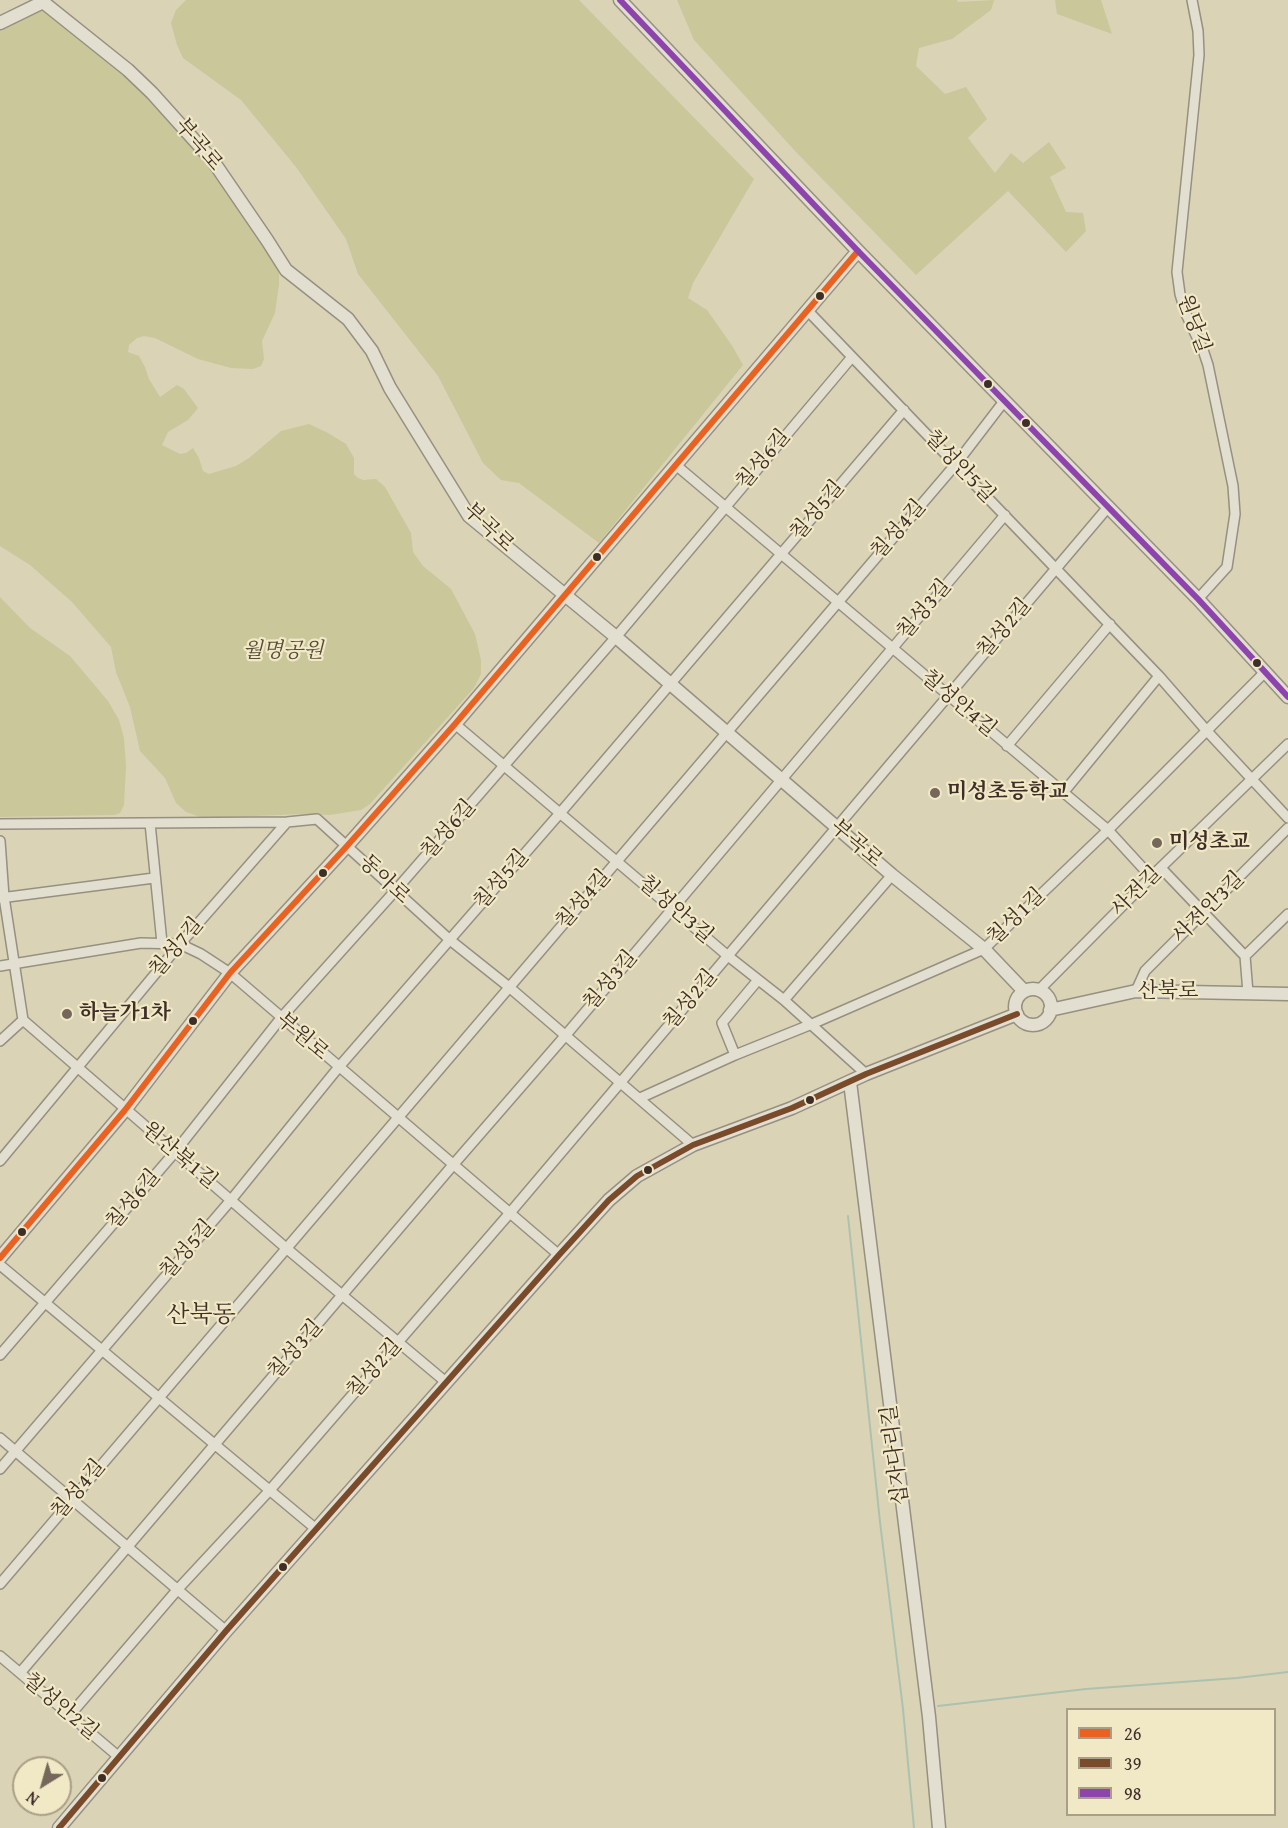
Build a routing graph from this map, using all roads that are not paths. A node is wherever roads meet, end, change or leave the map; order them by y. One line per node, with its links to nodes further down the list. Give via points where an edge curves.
1 (620, 0): 4 (street)
2 (1192, 0): 17 (street, 원당길, via 1200,55 1177,272 1186,314 1208,365 1233,486 1235,514 1227,567)
3 (0, 23): 16 (street, 부곡로, via 43,2 152,93 213,161 286,270 348,319 372,351 390,388 469,516)
4 (858, 251): 5 (street); 7 (street)
5 (808, 311): 6 (street, 칠성안5길); 10 (street)
6 (852, 357): 8 (street, 칠성안5길); 11 (street, 칠성6길)
7 (1005, 400): 9 (street, 칠성4길); 12 (street)
8 (904, 410): 9 (street, 칠성안5길); 14 (street, 칠성5길)
9 (956, 465): 13 (street, 칠성안5길); 18 (street, 칠성4길)
10 (677, 466): 11 (street, 칠성안4길); 16 (street)
11 (724, 506): 14 (street, 칠성안4길); 20 (street, 칠성6길)
12 (1109, 506): 15 (street, 칠성2길); 17 (street)
13 (1005, 515): 15 (street, 칠성안5길); 21 (street, 칠성3길)
14 (781, 554): 18 (street, 칠성안4길); 24 (street, 칠성5길)
15 (1056, 568): 19 (street, 칠성안5길); 25 (street, 칠성2길)
16 (566, 596): 20 (street, 부곡로); 27 (street)
17 (1198, 599): 22 (street)
18 (837, 602): 21 (street, 칠성안4길); 29 (street, 칠성4길)
19 (1110, 624): 23 (street, 칠성안5길); 31 (street)
20 (616, 637): 24 (street, 부곡로); 32 (street, 칠성6길)
21 (893, 649): 25 (street, 칠성안4길); 34 (street, 칠성3길)
22 (1265, 672): 26 (street); 28 (street, 칠성1길)
23 (1160, 675): 28 (street, 칠성안5길); 35 (street)
24 (669, 683): 29 (street, 부곡로); 36 (street, 칠성5길)
25 (949, 696): 31 (street, 칠성안4길); 41 (street, 칠성2길)
26 (1288, 697)
27 (455, 723): 32 (street, 칠성안3길); 45 (street)
28 (1206, 730): 33 (street, 칠성안5길); 43 (street, 칠성1길)
29 (726, 732): 34 (street, 부곡로); 46 (street, 칠성4길)
30 (1288, 744): 33 (street, 사전길)
31 (1007, 746): 35 (street, 칠성안4길)
32 (505, 765): 36 (street, 칠성안3길); 51 (street, 칠성6길)
33 (1250, 779): 37 (street, 칠성안5길); 47 (street, 사전길)
34 (782, 780): 41 (street, 부곡로); 53 (street, 칠성3길)
35 (1063, 793): 43 (street, 칠성안4길)
36 (561, 812): 46 (street, 칠성안3길); 56 (street, 칠성5길)
37 (1288, 818)
38 (287, 822): 39 (street, 동아로); 45 (street, 동아로, via 317,819); 58 (street, 칠성7길)
39 (150, 823): 40 (street, 동아로); 50 (street)
40 (0, 824)
41 (837, 828): 48 (street, 부곡로); 60 (street, 칠성2길)
42 (1288, 828): 54 (street, 사전안3길)
43 (1108, 830): 49 (street, 칠성안4길); 59 (street, 칠성1길)
44 (0, 841): 52 (street)
45 (347, 846): 51 (street, 동아로); 64 (street)
46 (618, 862): 53 (street, 칠성안3길); 66 (street, 칠성4길)
47 (1161, 868): 49 (street, 사전길); 54 (street)
48 (892, 875): 59 (street, 부곡로); 72 (street)
49 (1151, 877): 67 (street, 사전길)
50 (154, 878): 52 (street); 57 (street)
51 (395, 891): 56 (street, 동아로); 75 (street, 칠성6길)
52 (2, 897): 62 (street)
53 (672, 908): 60 (street, 칠성안3길); 78 (street, 칠성3길)
54 (1204, 914): 61 (street); 69 (street, 사전안3길, via 1145,971)
55 (1288, 914): 61 (street)
56 (450, 940): 66 (street, 동아로); 81 (street, 칠성5길)
57 (162, 943): 58 (street, 부원로); 62 (street, 부원로)
58 (180, 944): 64 (street, 부원로); 82 (street, 칠성7길)
59 (984, 949): 68 (street, 부곡로); 77 (street, 칠성1길)
60 (728, 956): 65 (street, 칠성안3길); 85 (street, 칠성2길)
61 (1245, 956): 70 (street)
62 (15, 964): 63 (street, 부원로); 76 (street)
63 (0, 966)
64 (230, 974): 75 (street, 부원로); 87 (street)
65 (758, 980): 72 (street, 칠성안3길); 80 (street, via 722,1023)
66 (509, 987): 78 (street, 동아로); 88 (street, 칠성4길)
67 (1039, 990): 68 (street); 73 (street, via 1049,1000)
68 (1024, 991): 74 (street, via 1017,999)
69 (1136, 991): 70 (street, 산북로); 73 (street, 산북로)
70 (1248, 993): 71 (street, 산북로)
71 (1288, 994)
72 (784, 1000): 77 (street, 칠성안3길)
73 (1050, 1010): 74 (street, via 1038,1024 1026,1023)
74 (1017, 1014): 83 (street)
75 (281, 1018): 81 (street, 부원로); 90 (street, 칠성6길)
76 (23, 1020): 79 (street); 82 (street, 원산북1길)
77 (812, 1024): 80 (street, 칠성1길); 83 (street, 칠성안3길)
78 (566, 1036): 85 (street, 동아로); 92 (street, 칠성3길)
79 (0, 1041)
80 (735, 1055): 86 (street, 칠성1길)
81 (338, 1068): 88 (street, 부원로); 93 (street, 칠성5길)
82 (76, 1069): 87 (street, 원산북1길); 91 (street, 칠성7길)
83 (866, 1074): 84 (street)
84 (850, 1082): 89 (street); 122 (street, 십자다리길, via 929,1717)
85 (620, 1083): 86 (street, 동아로); 94 (street, 칠성2길)
86 (640, 1098): 89 (street, 동아로)
87 (125, 1110): 90 (street, 원산북1길); 97 (street)
88 (397, 1118): 92 (street, 부원로); 95 (street, 칠성4길)
89 (693, 1145): 96 (street, via 637,1176 609,1200)
90 (175, 1152): 93 (street, 원산북1길); 100 (street, 칠성6길)
91 (0, 1161)
92 (453, 1165): 94 (street, 부원로); 99 (street, 칠성3길)
93 (231, 1200): 95 (street, 원산북1길); 102 (street, 칠성5길)
94 (509, 1214): 96 (street, 부원로); 101 (street, 칠성2길)
95 (286, 1248): 99 (street, 원산북1길); 105 (street, 칠성4길)
96 (559, 1255): 104 (street)
97 (0, 1258)
98 (0, 1265): 100 (street)
99 (343, 1296): 101 (street, 원산북1길); 107 (street, 칠성3길)
100 (46, 1303): 102 (street); 103 (street, 칠성6길)
101 (397, 1343): 104 (street, 원산북1길); 110 (street, 칠성2길)
102 (102, 1350): 105 (street); 108 (street, 칠성5길)
103 (0, 1355)
104 (447, 1383): 112 (street)
105 (158, 1396): 107 (street); 111 (street, 칠성4길)
106 (0, 1438): 108 (street)
107 (216, 1444): 110 (street); 113 (street, 칠성3길)
108 (15, 1451): 109 (street, 칠성5길); 111 (street)
109 (0, 1469)
110 (270, 1490): 112 (street); 115 (street, 칠성2길)
111 (72, 1499): 113 (street); 114 (street, 칠성4길)
112 (316, 1529): 116 (street)
113 (128, 1546): 115 (street); 118 (street, 칠성3길)
114 (0, 1584)
115 (178, 1589): 116 (street); 119 (street, 칠성2길)
116 (226, 1631): 120 (street)
117 (0, 1656): 118 (street, 칠성안2길)
118 (20, 1673): 119 (street, 칠성안2길)
119 (70, 1715): 120 (street, 칠성안2길)
120 (119, 1757): 121 (street)
121 (59, 1828)
122 (939, 1828)

